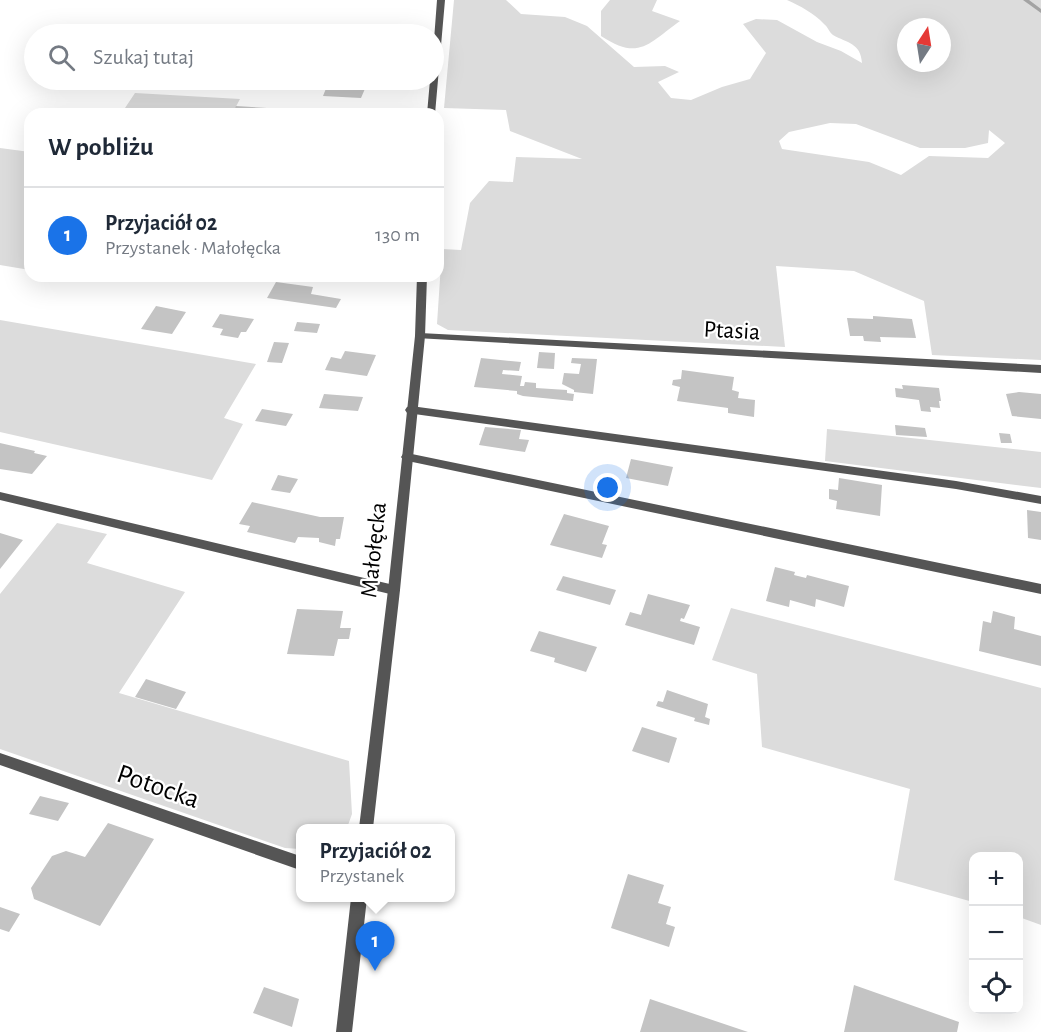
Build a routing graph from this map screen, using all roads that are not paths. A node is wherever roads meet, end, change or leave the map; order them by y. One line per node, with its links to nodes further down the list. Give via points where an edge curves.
1 (441, 0): 2 (street)
2 (439, 24)
3 (433, 90): 4 (street)
4 (432, 108)
5 (422, 282): 6 (street, Małołęcka)
6 (420, 336): 7 (street, Ptasia); 8 (street, Małołęcka)
7 (1041, 369)
8 (411, 410): 9 (street, Małołęcka); 11 (street, via 956,485)
9 (407, 456): 12 (street); 13 (street, Małołęcka)
10 (0, 496): 13 (street)
11 (1041, 501)
12 (1041, 589)
13 (394, 590): 15 (street, Małołęcka)
14 (0, 759): 16 (street, Potocka)
15 (366, 824)
16 (296, 862)
17 (358, 902): 18 (street)
18 (344, 1032)

